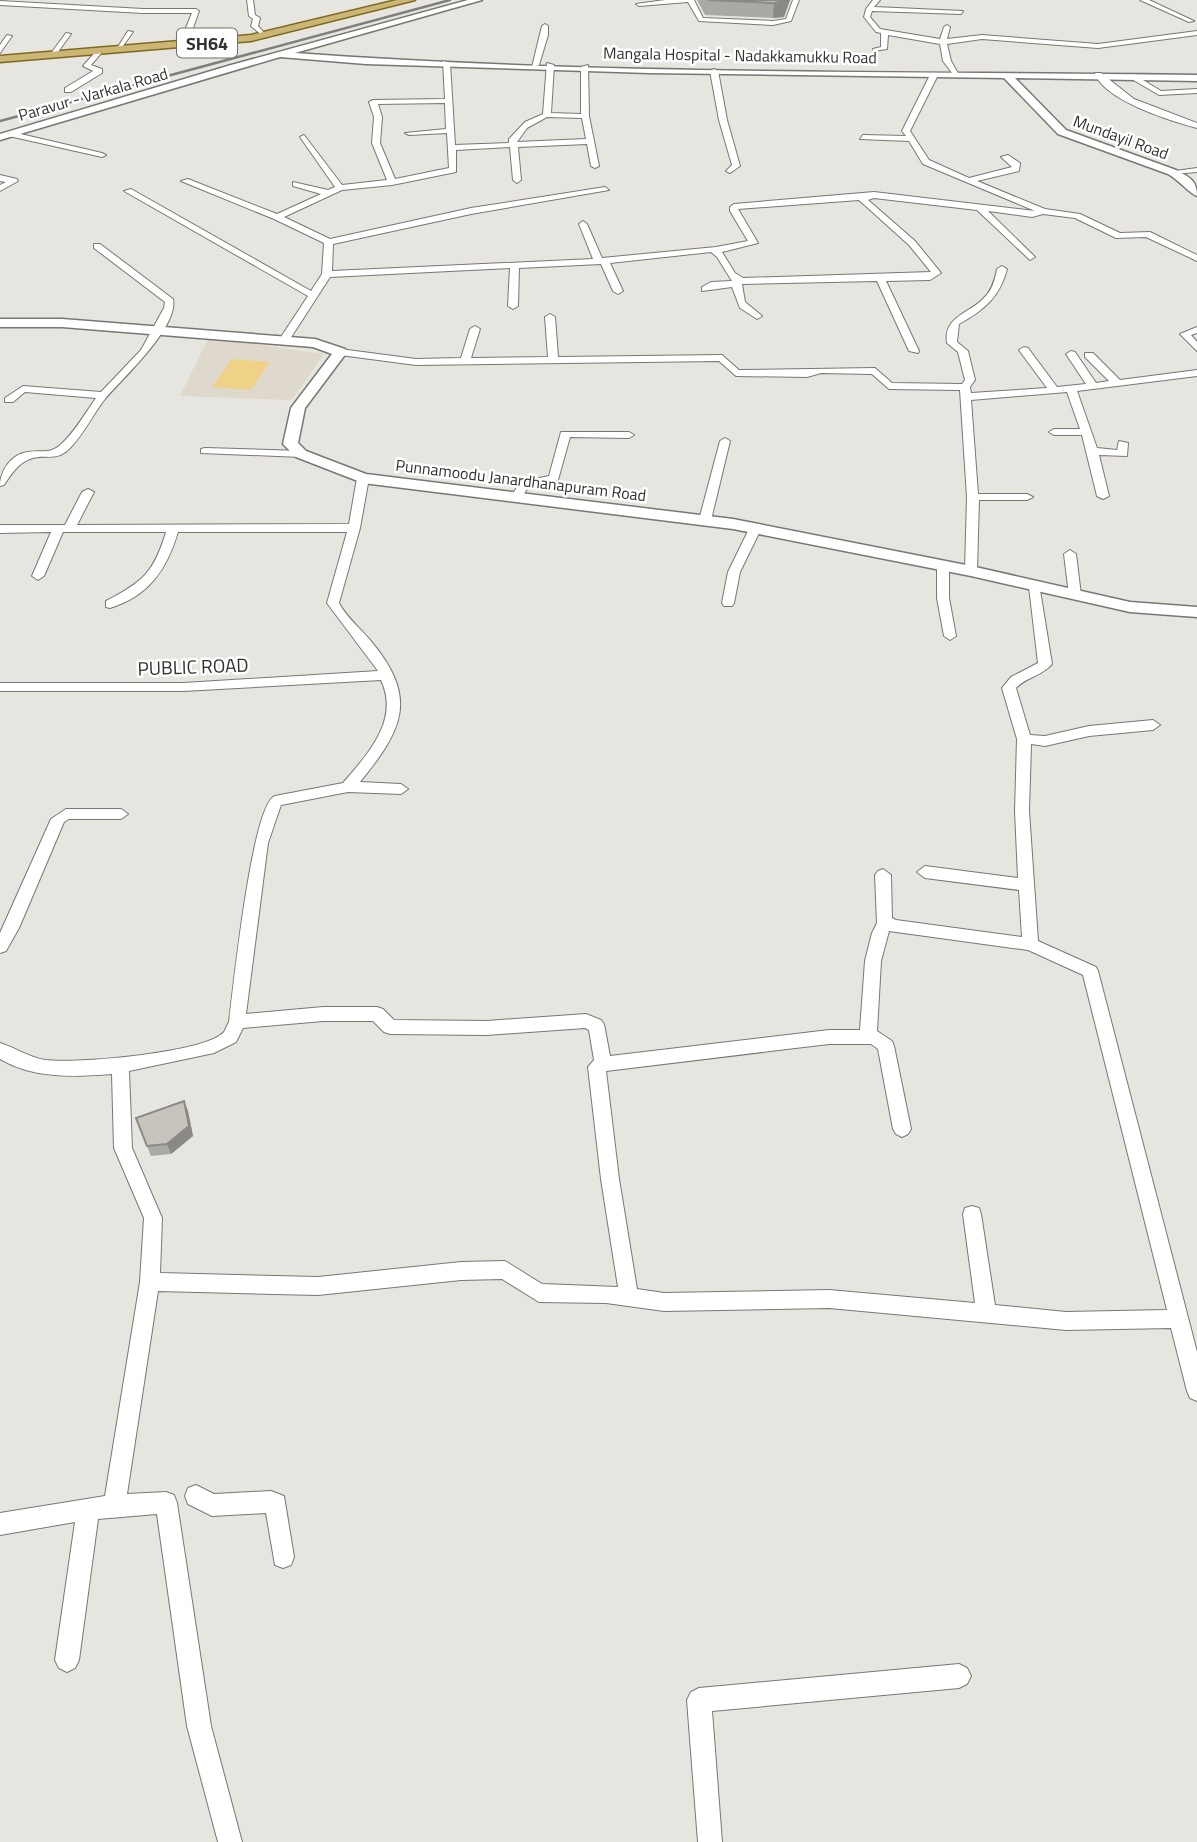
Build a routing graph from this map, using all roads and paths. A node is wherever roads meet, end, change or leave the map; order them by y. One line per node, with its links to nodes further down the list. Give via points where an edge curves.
1 (148, 0): 12 (street)
2 (250, 0): 22 (street, via 257,18 254,26)
3 (410, 0): 22 (main road, SH64)
4 (478, 0): 32 (main road, Paravur - Varkala Road)
5 (690, 0): 6 (street, via 701,20 776,23 789,20); 10 (street)
6 (796, 0)
7 (877, 0): 11 (street)
8 (1143, 0): 14 (street)
9 (0, 2): 12 (street)
10 (639, 4)
11 (869, 9): 13 (street); 18 (street, via 870,22)
12 (139, 11): 26 (street, via 196,11)
13 (961, 12)
14 (1195, 22)
15 (545, 26): 35 (street)
16 (947, 27): 24 (street)
17 (130, 32): 27 (street)
18 (884, 33): 24 (street); 29 (street, via 884,48)
19 (1197, 33): 25 (street, via 1098,46)
20 (68, 34): 31 (street)
21 (1065, 34): 25 (street)
22 (265, 35): 26 (main road, SH64)
23 (9, 36): 30 (street)
24 (943, 42): 25 (street, via 984,34); 40 (street)
25 (1061, 44)
26 (183, 45): 27 (main road, SH64)
27 (118, 49): 28 (main road, SH64)
28 (100, 50): 31 (main road, SH64); 45 (street, via 87,66 99,71)
29 (875, 50)
30 (0, 51)
31 (52, 54): 33 (main road, SH64)
32 (283, 55): 34 (main road, Mangala Hospital - Nadakkamukku Road); 54 (main road, Paravur - Varkala Road)
33 (0, 59)
34 (446, 62): 35 (main road, Mangala Hospital - Nadakkamukku Road); 47 (street)
35 (535, 65): 36 (main road, Mangala Hospital - Nadakkamukku Road)
36 (550, 65): 37 (main road, Mangala Hospital - Nadakkamukku Road); 48 (street)
37 (584, 67): 38 (main road, Mangala Hospital - Nadakkamukku Road); 49 (street)
38 (714, 71): 39 (main road, Mangala Hospital - Nadakkamukku Road); 66 (street, via 727,137 737,161)
39 (934, 75): 40 (main road, Mangala Hospital - Nadakkamukku Road); 55 (street)
40 (955, 75): 42 (main road, Mangala Hospital - Nadakkamukku Road)
41 (1098, 75): 42 (main road, Mangala Hospital - Nadakkamukku Road); 43 (main road, Mangala Hospital - Nadakkamukku Road); 50 (street, via 1129,101)
42 (1007, 76): 67 (main road, Mundayil Road, via 1062,132)
43 (1133, 76): 44 (main road, Mangala Hospital - Nadakkamukku Road); 46 (street, via 1159,93)
44 (1197, 78)
45 (68, 90)
46 (1197, 91)
47 (447, 102): 52 (street); 72 (street, via 373,102 378,117 376,144)
48 (547, 116): 49 (street); 60 (street, via 523,126)
49 (585, 116): 59 (street)
50 (1197, 126)
51 (869, 129): 55 (street)
52 (449, 131): 53 (street); 61 (street)
53 (409, 133)
54 (12, 134): 56 (main road, Paravur - Varkala Road); 62 (street)
55 (909, 135): 58 (street); 70 (street, via 926,162)
56 (0, 137)
57 (304, 137): 75 (street)
58 (863, 137)
59 (589, 141): 60 (street); 64 (street)
60 (514, 144): 61 (street); 69 (street)
61 (451, 148): 72 (street, via 453,170)
62 (102, 156)
63 (1005, 157): 70 (street, via 1016,169)
64 (595, 166)
65 (1197, 170): 67 (street)
66 (730, 171)
67 (1172, 172): 79 (main road, Mundayil Road)
68 (0, 178): 74 (street, via 14,181)
69 (517, 180)
70 (972, 180): 82 (street)
71 (184, 181): 83 (street)
72 (392, 182): 75 (street)
73 (296, 184): 78 (street)
74 (0, 188)
75 (340, 188): 78 (street)
76 (605, 190): 85 (street, via 471,211)
77 (128, 191): 98 (street)
78 (328, 193): 83 (street)
79 (1197, 193)
80 (865, 197): 81 (street); 87 (street, via 734,207 754,243); 94 (street, via 863,201 915,247 936,273)
81 (980, 208): 82 (street, via 1032,214); 88 (street)
82 (1043, 211): 89 (street, via 1077,216 1125,237 1147,234)
83 (277, 217): 85 (street)
84 (583, 224): 90 (street)
85 (329, 242): 93 (street)
86 (97, 246): 104 (street, via 170,301)
87 (716, 250): 90 (street); 95 (street)
88 (1030, 257)
89 (1197, 258)
90 (601, 261): 91 (street); 97 (street)
91 (515, 265): 93 (street); 99 (street)
92 (1002, 269): 120 (street, via 998,289 989,301 955,323 952,344 963,351 970,380)
93 (327, 274): 98 (street)
94 (880, 278): 95 (street); 109 (street)
95 (737, 282): 96 (street); 100 (street, via 744,309)
96 (705, 289)
97 (618, 291)
98 (312, 295): 106 (street)
99 (513, 306)
100 (757, 316)
101 (550, 317): 114 (street)
102 (0, 323): 104 (main road)
103 (475, 329): 113 (street)
104 (159, 330): 106 (main road); 121 (street)
105 (1197, 330): 107 (street, via 1185,334)
106 (284, 340): 110 (main road, via 315,343)
107 (1197, 348)
108 (1024, 350): 119 (street)
109 (914, 351)
110 (340, 352): 113 (street, via 416,362); 130 (main road, via 298,408 290,444)
111 (1071, 354): 117 (street)
112 (1089, 355): 116 (street)
113 (466, 361): 114 (street)
114 (553, 362): 120 (street, via 722,358 736,373 875,371 889,386)
115 (1197, 373): 116 (street)
116 (1115, 382): 117 (street)
117 (1093, 386): 118 (street)
118 (1071, 388): 119 (street); 124 (street)
119 (1054, 390): 120 (street)
120 (965, 392): 136 (street)
121 (103, 395): 122 (street, via 23,389); 132 (street, via 66,446 53,455 28,455)
122 (9, 400)
123 (1054, 432): 124 (street)
124 (1087, 432): 129 (street)
125 (629, 435): 135 (street, via 565,434 554,478 524,484)
126 (725, 441): 138 (street)
127 (1123, 443): 129 (street, via 1124,454)
128 (205, 451): 130 (street)
129 (1093, 451): 134 (street)
130 (301, 454): 131 (main road, Punnamoodu Janardhanapuram Road)
131 (363, 478): 135 (main road, Punnamoodu Janardhanapuram Road); 139 (street)
132 (1, 480)
133 (88, 492): 142 (street)
134 (1103, 496)
135 (517, 497): 138 (main road, Punnamoodu Janardhanapuram Road)
136 (973, 497): 137 (street); 146 (street)
137 (1027, 497)
138 (705, 520): 141 (main road, Punnamoodu Janardhanapuram Road)
139 (354, 528): 143 (street); 154 (street, via 332,603)
140 (0, 529): 142 (street)
141 (755, 529): 145 (main road, Punnamoodu Janardhanapuram Road); 150 (street, via 734,572)
142 (63, 530): 143 (street); 147 (street)
143 (173, 530): 151 (street, via 159,572)
144 (1070, 554): 149 (street)
145 (943, 566): 146 (main road, Punnamoodu Janardhanapuram Road); 153 (street)
146 (971, 571): 148 (main road, Punnamoodu Janardhanapuram Road)
147 (38, 576)
148 (1035, 587): 149 (main road, Punnamoodu Janardhanapuram Road); 157 (street, via 1045,664 1040,671 1017,678 1009,688)
149 (1075, 595): 152 (main road, Punnamoodu Janardhanapuram Road, via 1130,607)
150 (729, 603)
151 (110, 604)
152 (1197, 612)
153 (950, 636)
154 (386, 675): 155 (street, PUBLIC ROAD, via 195,687); 158 (street, via 396,702 393,722 379,749)
155 (0, 687)
156 (1153, 726): 157 (street, via 1089,731 1045,741)
157 (1024, 739): 163 (street)
158 (348, 787): 159 (street); 167 (street, via 275,801 261,843)
159 (401, 789)
160 (121, 814): 166 (street, via 66,814 58,819)
161 (926, 872): 163 (street)
162 (883, 875): 164 (street)
163 (1026, 885): 165 (street)
164 (886, 922): 165 (street); 168 (street, via 873,961)
165 (1030, 944): 177 (street, via 1090,971)
166 (0, 947)
167 (237, 1022): 170 (street, via 323,1014 377,1014 390,1027 487,1028 586,1021 598,1029); 171 (street, via 230,1037 208,1048)
168 (868, 1037): 170 (street, via 829,1037); 172 (street, via 880,1039 886,1046)
169 (0, 1051): 171 (street, via 37,1065 77,1069)
170 (603, 1064): 175 (street, via 596,1073)
171 (120, 1066): 174 (street, via 122,1148 153,1218)
172 (902, 1129)
173 (972, 1213): 176 (street)
174 (150, 1282): 175 (street, via 318,1286 505,1270 539,1293); 180 (street)
175 (629, 1297): 176 (street, via 664,1302 829,1299)
176 (986, 1313): 177 (street, via 1066,1321)
177 (1177, 1320): 178 (street)
178 (1197, 1391)
179 (166, 1503): 180 (street); 183 (street, via 174,1497 204,1495 212,1505 276,1504); 186 (street, via 199,1726)
180 (114, 1505): 181 (street)
181 (88, 1509): 182 (street); 184 (street)
182 (0, 1524)
183 (283, 1557)
184 (66, 1660)
185 (959, 1676): 187 (street, via 699,1700)
186 (230, 1842)
187 (710, 1842)

